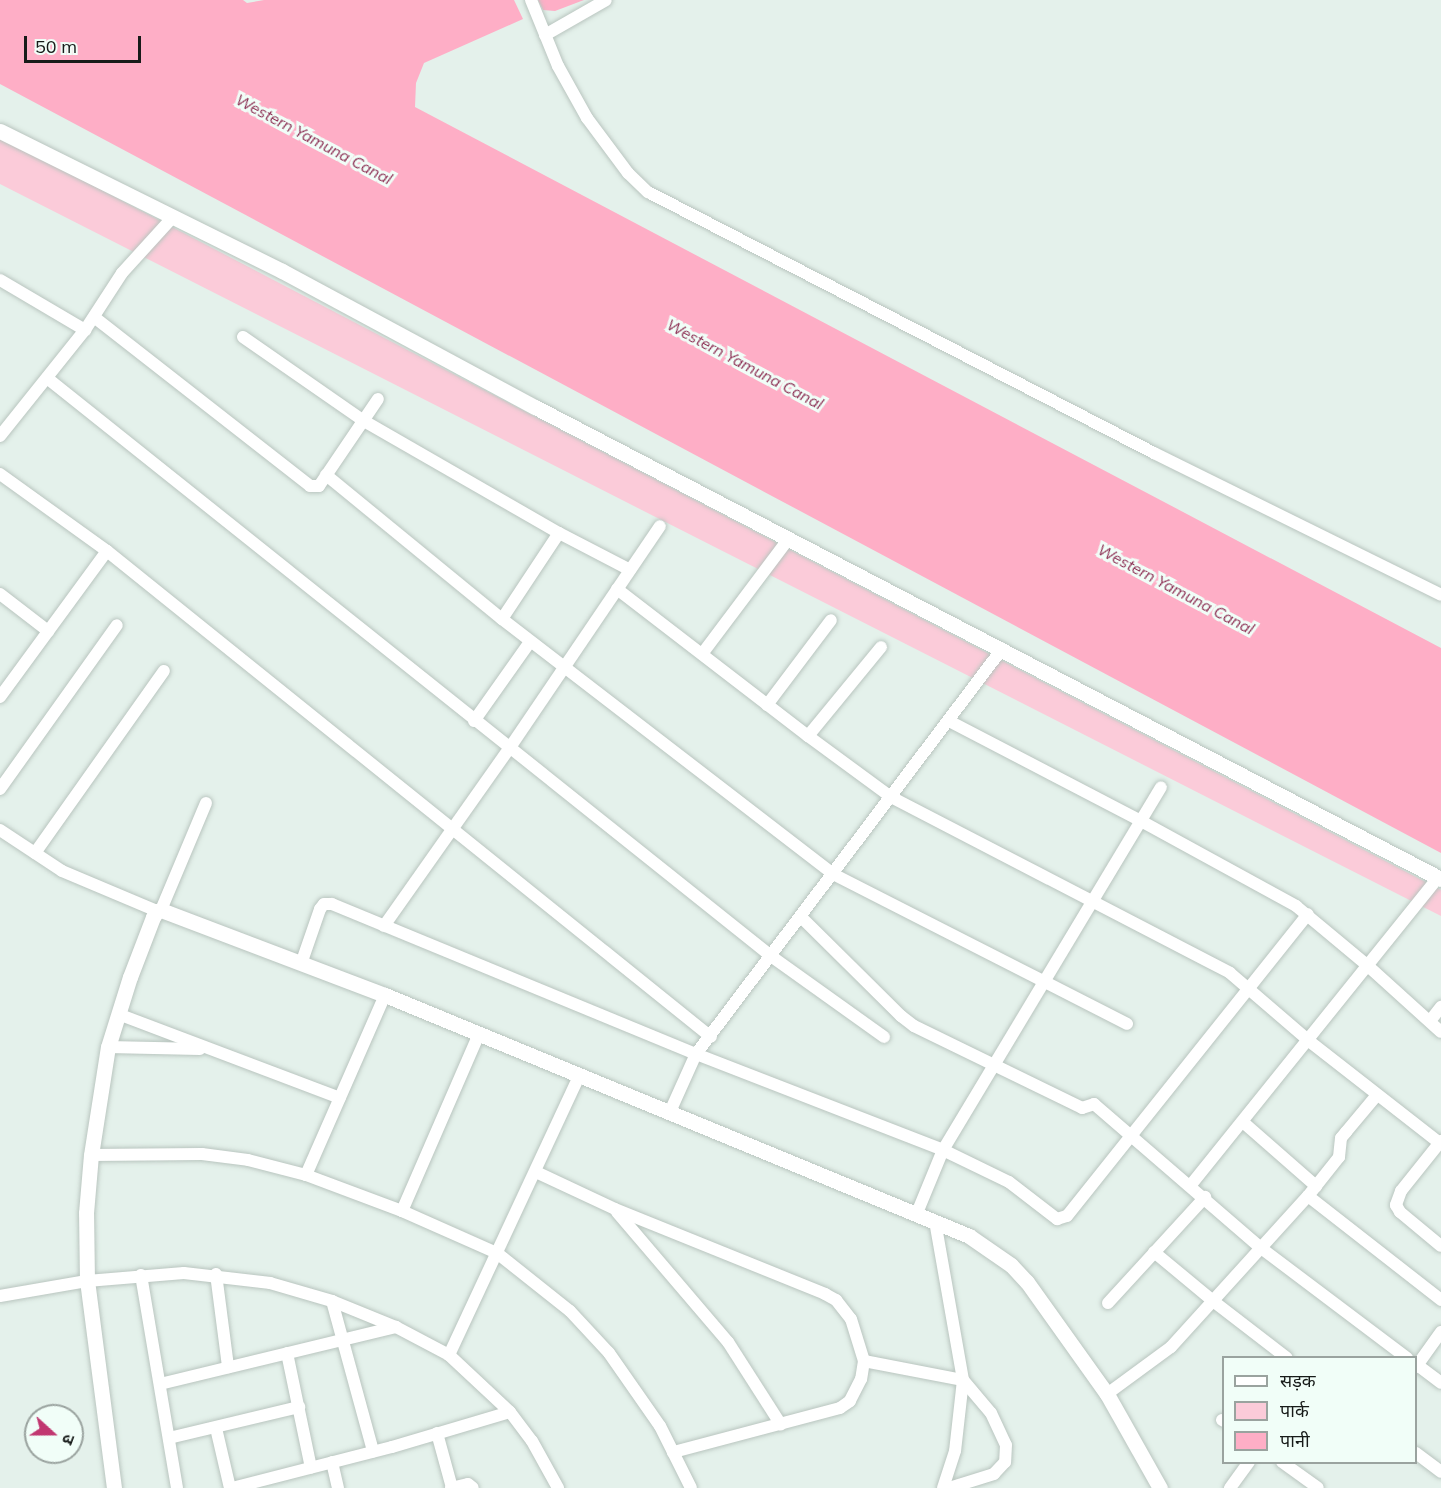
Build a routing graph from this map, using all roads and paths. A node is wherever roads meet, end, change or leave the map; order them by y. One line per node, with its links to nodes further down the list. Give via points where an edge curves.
1 (531, 0): 3 (street)
2 (606, 0): 3 (street)
3 (545, 35): 23 (street, via 587,118 628,173 648,192 1154,453)
4 (0, 131): 5 (street)
5 (174, 217): 7 (street, via 122,273); 18 (street)
6 (0, 280): 8 (street)
7 (94, 317): 8 (street); 15 (street, via 310,486 319,486)
8 (85, 330): 10 (street)
9 (243, 338): 12 (street)
10 (47, 378): 13 (street); 36 (street)
11 (378, 399): 12 (street)
12 (364, 422): 15 (street); 17 (street)
13 (0, 436)
14 (0, 474): 19 (street)
15 (326, 475): 24 (street)
16 (660, 526): 20 (street)
17 (560, 533): 20 (street); 24 (street)
18 (789, 538): 30 (street); 31 (street)
19 (108, 551): 27 (street); 45 (street)
20 (630, 570): 21 (street)
21 (617, 589): 31 (street); 32 (street)
22 (0, 594): 27 (street)
23 (1441, 595)
24 (502, 619): 28 (street)
25 (831, 620): 35 (street)
26 (117, 625): 41 (street)
27 (48, 631): 34 (street)
28 (530, 642): 32 (street); 36 (street)
29 (881, 648): 38 (street)
30 (1002, 649): 37 (street); 49 (street)
31 (702, 654): 35 (street)
32 (563, 668): 39 (street); 48 (street)
33 (164, 671): 47 (street)
34 (0, 697)
35 (767, 705): 38 (street)
36 (474, 721): 39 (street)
37 (949, 721): 42 (street); 44 (street)
38 (808, 736): 42 (street)
39 (509, 749): 45 (street); 55 (street)
40 (1161, 788): 44 (street)
41 (0, 789)
42 (891, 797): 48 (street); 50 (street)
43 (206, 803): 51 (street)
44 (1142, 821): 50 (street); 52 (street)
45 (453, 828): 54 (street); 67 (street)
46 (0, 830): 47 (street)
47 (35, 853): 51 (street, via 62,871)
48 (833, 874): 53 (street); 58 (street)
49 (1440, 878): 57 (street)
50 (1093, 900): 58 (street); 59 (street, via 1211,961)
51 (159, 911): 56 (street); 62 (street)
52 (1308, 914): 57 (street); 59 (street)
53 (801, 917): 55 (street); 73 (street, via 901,1016)
54 (384, 926): 56 (street, via 324,904); 72 (street)
55 (771, 957): 67 (street); 68 (street)
56 (302, 964): 60 (street)
57 (1368, 966): 63 (street); 69 (street)
58 (1044, 982): 64 (street); 73 (street)
59 (1250, 989): 69 (street); 79 (street)
60 (385, 995): 66 (street); 76 (street)
61 (1441, 1007): 63 (street)
62 (118, 1014): 70 (street); 71 (street)
63 (1430, 1022): 65 (street)
64 (1127, 1024)
65 (1441, 1032)
66 (479, 1034): 74 (street); 89 (street)
67 (711, 1037): 72 (street)
68 (884, 1037)
69 (1308, 1041): 75 (street); 78 (street)
70 (108, 1047): 71 (street); 82 (street)
71 (211, 1049): 76 (street)
72 (696, 1053): 77 (street); 81 (street)
73 (992, 1065): 79 (street, via 1082,1108 1094,1104); 81 (street)
74 (579, 1076): 77 (street); 83 (street)
75 (1377, 1095): 80 (street); 86 (street, via 1341,1138 1339,1157)
76 (340, 1098): 84 (street)
77 (669, 1114): 90 (street)
78 (1244, 1123): 85 (street); 86 (street)
79 (1130, 1135): 81 (street, via 1067,1216 1057,1219 1009,1182); 85 (street)
80 (1441, 1143): 92 (street, via 1401,1191 1396,1205)
81 (943, 1150): 90 (street)
82 (91, 1155): 84 (street, via 225,1156); 98 (street, via 86,1213)
83 (536, 1172): 88 (street); 95 (street)
84 (306, 1175): 89 (street)
85 (1190, 1186): 87 (street)
86 (1312, 1191): 93 (street); 100 (street)
87 (1205, 1197): 93 (street); 94 (street)
88 (615, 1209): 112 (street, via 836,1300 851,1318); 121 (street, via 728,1342)
89 (402, 1211): 95 (street)
90 (917, 1213): 91 (street)
91 (935, 1221): 115 (street); 118 (street, via 969,1236 1028,1282)
92 (1441, 1246)
93 (1261, 1248): 102 (street); 110 (street)
94 (1154, 1252): 102 (street); 103 (street)
95 (497, 1253): 108 (street); 126 (street, via 570,1311 609,1353 643,1400)
96 (216, 1274): 97 (street); 101 (street, via 270,1282); 114 (street)
97 (141, 1275): 98 (street); 117 (street)
98 (87, 1281): 99 (street); 134 (street)
99 (0, 1296)
100 (1441, 1300)
101 (332, 1301): 104 (street); 106 (street)
102 (1213, 1301): 109 (street); 118 (street, via 1161,1357)
103 (1108, 1303)
104 (396, 1328): 106 (street); 108 (street)
105 (1441, 1332): 111 (street)
106 (342, 1340): 107 (street); 125 (street)
107 (287, 1353): 114 (street); 119 (street)
108 (449, 1355): 120 (street)
109 (1284, 1356)
110 (1405, 1356)
111 (1417, 1360)
112 (864, 1361): 115 (street); 121 (street, via 861,1379 850,1401 840,1408)
113 (1417, 1365): 116 (street)
114 (228, 1368): 117 (street)
115 (963, 1380): 142 (street, via 955,1451); 143 (street, via 997,1424 1007,1454 994,1474)
116 (1441, 1383)
117 (160, 1384): 124 (street)
118 (1107, 1394): 144 (street)
119 (298, 1407): 122 (street); 131 (street)
120 (510, 1412): 123 (street); 140 (street)
121 (781, 1425): 126 (street)
122 (216, 1428): 124 (street); 136 (street)
123 (437, 1433): 125 (street); 138 (street)
124 (169, 1438): 135 (street)
125 (373, 1451): 128 (street)
126 (673, 1452): 141 (street)
127 (1417, 1454): 132 (street)
128 (332, 1462): 131 (street); 137 (street)
129 (1248, 1464): 145 (street)
130 (1285, 1464): 146 (street)
131 (311, 1468): 133 (street)
132 (1441, 1472)
133 (273, 1483): 136 (street)
134 (114, 1488)
135 (177, 1488)
136 (231, 1488)
137 (338, 1488)
138 (451, 1488): 139 (street, via 468,1484)
139 (472, 1488)
140 (558, 1488)
141 (691, 1488)
142 (943, 1488)
143 (949, 1488)
144 (1160, 1488)
145 (1230, 1488)
146 (1318, 1488)

